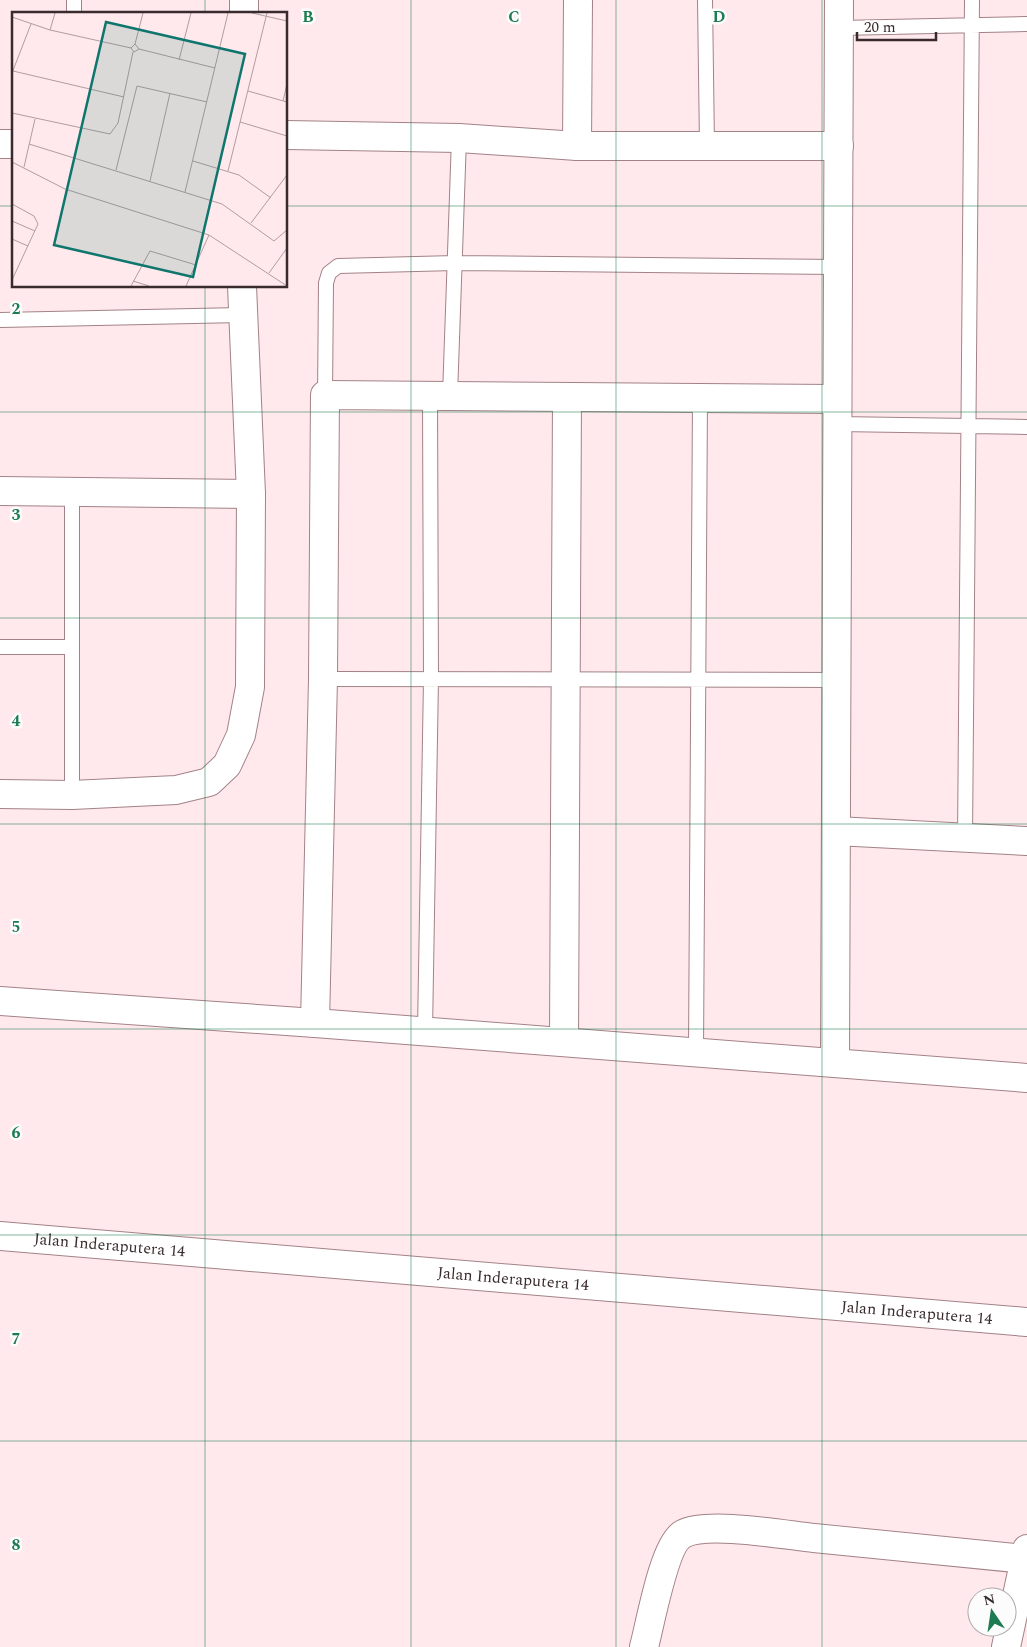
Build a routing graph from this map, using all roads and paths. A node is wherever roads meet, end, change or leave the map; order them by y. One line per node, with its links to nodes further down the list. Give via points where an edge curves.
1 (578, 0): 10 (street)
2 (705, 0): 11 (lane)
3 (839, 0): 7 (street)
4 (972, 0): 6 (lane)
5 (1027, 24): 6 (lane)
6 (972, 25): 7 (lane); 23 (lane)
7 (839, 28): 12 (street)
8 (288, 135): 9 (street)
9 (459, 138): 10 (street); 13 (lane)
10 (577, 146): 11 (street)
11 (707, 146): 12 (street)
12 (839, 146): 14 (street)
13 (455, 263): 14 (lane); 18 (lane, via 350,265 338,266 329,273 326,283); 19 (lane)
14 (838, 267): 22 (street)
15 (242, 288): 16 (street)
16 (242, 315): 17 (lane); 27 (street)
17 (0, 320)
18 (325, 394): 19 (street); 30 (street)
19 (440, 396): 20 (street); 31 (lane)
20 (567, 397): 21 (street); 32 (street)
21 (700, 398): 22 (street); 33 (lane)
22 (837, 412): 23 (lane); 34 (street)
23 (968, 426): 24 (lane); 38 (lane)
24 (1027, 427)
25 (72, 490): 26 (street); 27 (street); 29 (lane)
26 (0, 491)
27 (251, 494): 36 (street, via 250,687 242,735 227,765 208,782 176,790)
28 (0, 647): 29 (lane)
29 (72, 647): 36 (lane)
30 (323, 679): 31 (lane); 41 (street)
31 (431, 679): 32 (lane); 42 (lane)
32 (567, 679): 33 (lane); 43 (street)
33 (699, 680): 34 (lane); 44 (lane)
34 (836, 680): 37 (street)
35 (0, 794): 36 (street)
36 (72, 795)
37 (836, 831): 38 (street); 45 (street)
38 (965, 838): 39 (street)
39 (1027, 841)
40 (0, 1001): 41 (street)
41 (315, 1023): 42 (street)
42 (425, 1031): 43 (street)
43 (564, 1042): 44 (street)
44 (696, 1053): 45 (street)
45 (835, 1063): 46 (street)
46 (1027, 1078)
47 (0, 1236): 48 (street, Jalan Inderaputera 14)
48 (1027, 1322)
49 (1026, 1554): 50 (street, via 695,1530 682,1534 674,1542 665,1563); 51 (street)
50 (644, 1647)
51 (1006, 1647)

